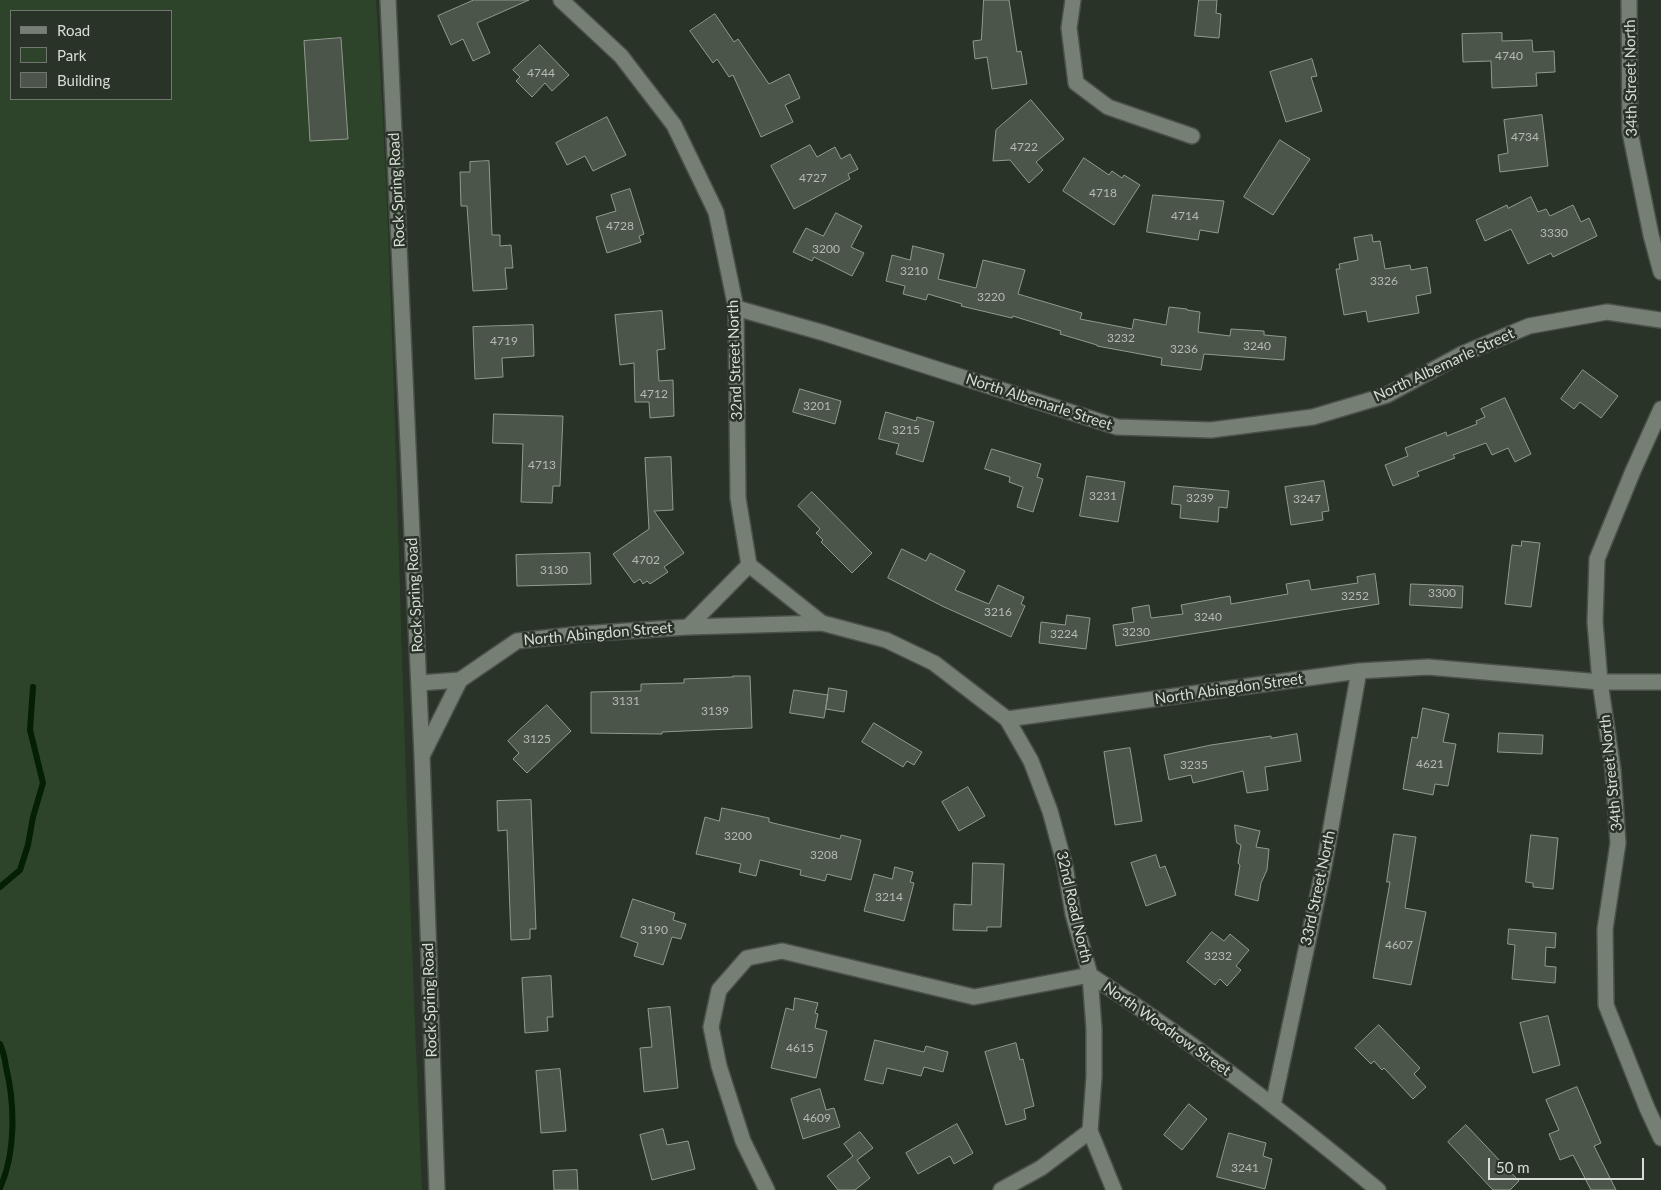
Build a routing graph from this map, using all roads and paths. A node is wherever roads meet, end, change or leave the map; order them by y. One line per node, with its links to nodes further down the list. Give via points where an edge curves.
1 (388, 0): 17 (street, Rock Spring Road)
2 (561, 0): 7 (street, 32nd Street North, via 621,56 674,125 716,212)
3 (1073, 0): 5 (street, via 1068,28 1076,83 1108,107)
4 (1629, 0): 6 (street, 34th Street North, via 1630,132)
5 (1192, 136)
6 (1661, 272)
7 (736, 308): 8 (street, North Albemarle Street, via 1117,427 1211,430 1313,417 1387,395 1462,354 1529,326 1607,312); 10 (street, 32nd Street North, via 738,498)
8 (1661, 320)
9 (1661, 409): 15 (street, 34th Street North, via 1597,560 1595,622)
10 (749, 565): 11 (street, North Abingdon Street); 12 (street, North Abingdon Street)
11 (822, 623): 12 (street, North Abingdon Street); 18 (street, North Abingdon Street, via 886,640 934,663)
12 (688, 627): 14 (street, North Abingdon Street, via 517,641)
13 (1359, 671): 15 (street, North Abingdon Street, via 1428,667); 18 (street, North Abingdon Street); 21 (street, 33rd Street North, via 1324,866)
14 (460, 680): 17 (street); 19 (street, North Abingdon Street)
15 (1600, 682): 16 (street, North Abingdon Street); 23 (street, 34th Street North, via 1613,770 1618,843 1605,929 1606,1005)
16 (1661, 682)
17 (419, 683): 19 (street, Rock Spring Road)
18 (1008, 719): 20 (street, 32nd Road North, via 1031,761 1050,810)
19 (422, 756): 24 (street, Rock Spring Road)
20 (1090, 975): 21 (street, North Woodrow Street); 22 (street, 32nd Road North, via 1094,1077); 25 (street, North Woodrow Street, via 974,997 782,951 747,958 719,990 711,1027 719,1066 743,1141)
21 (1273, 1104): 28 (street, North Woodrow Street)
22 (1090, 1131): 26 (street, via 1042,1168); 27 (street, 32nd Road North)
23 (1661, 1138)
24 (437, 1190)
25 (767, 1190)
26 (1001, 1190)
27 (1114, 1190)
28 (1378, 1190)

